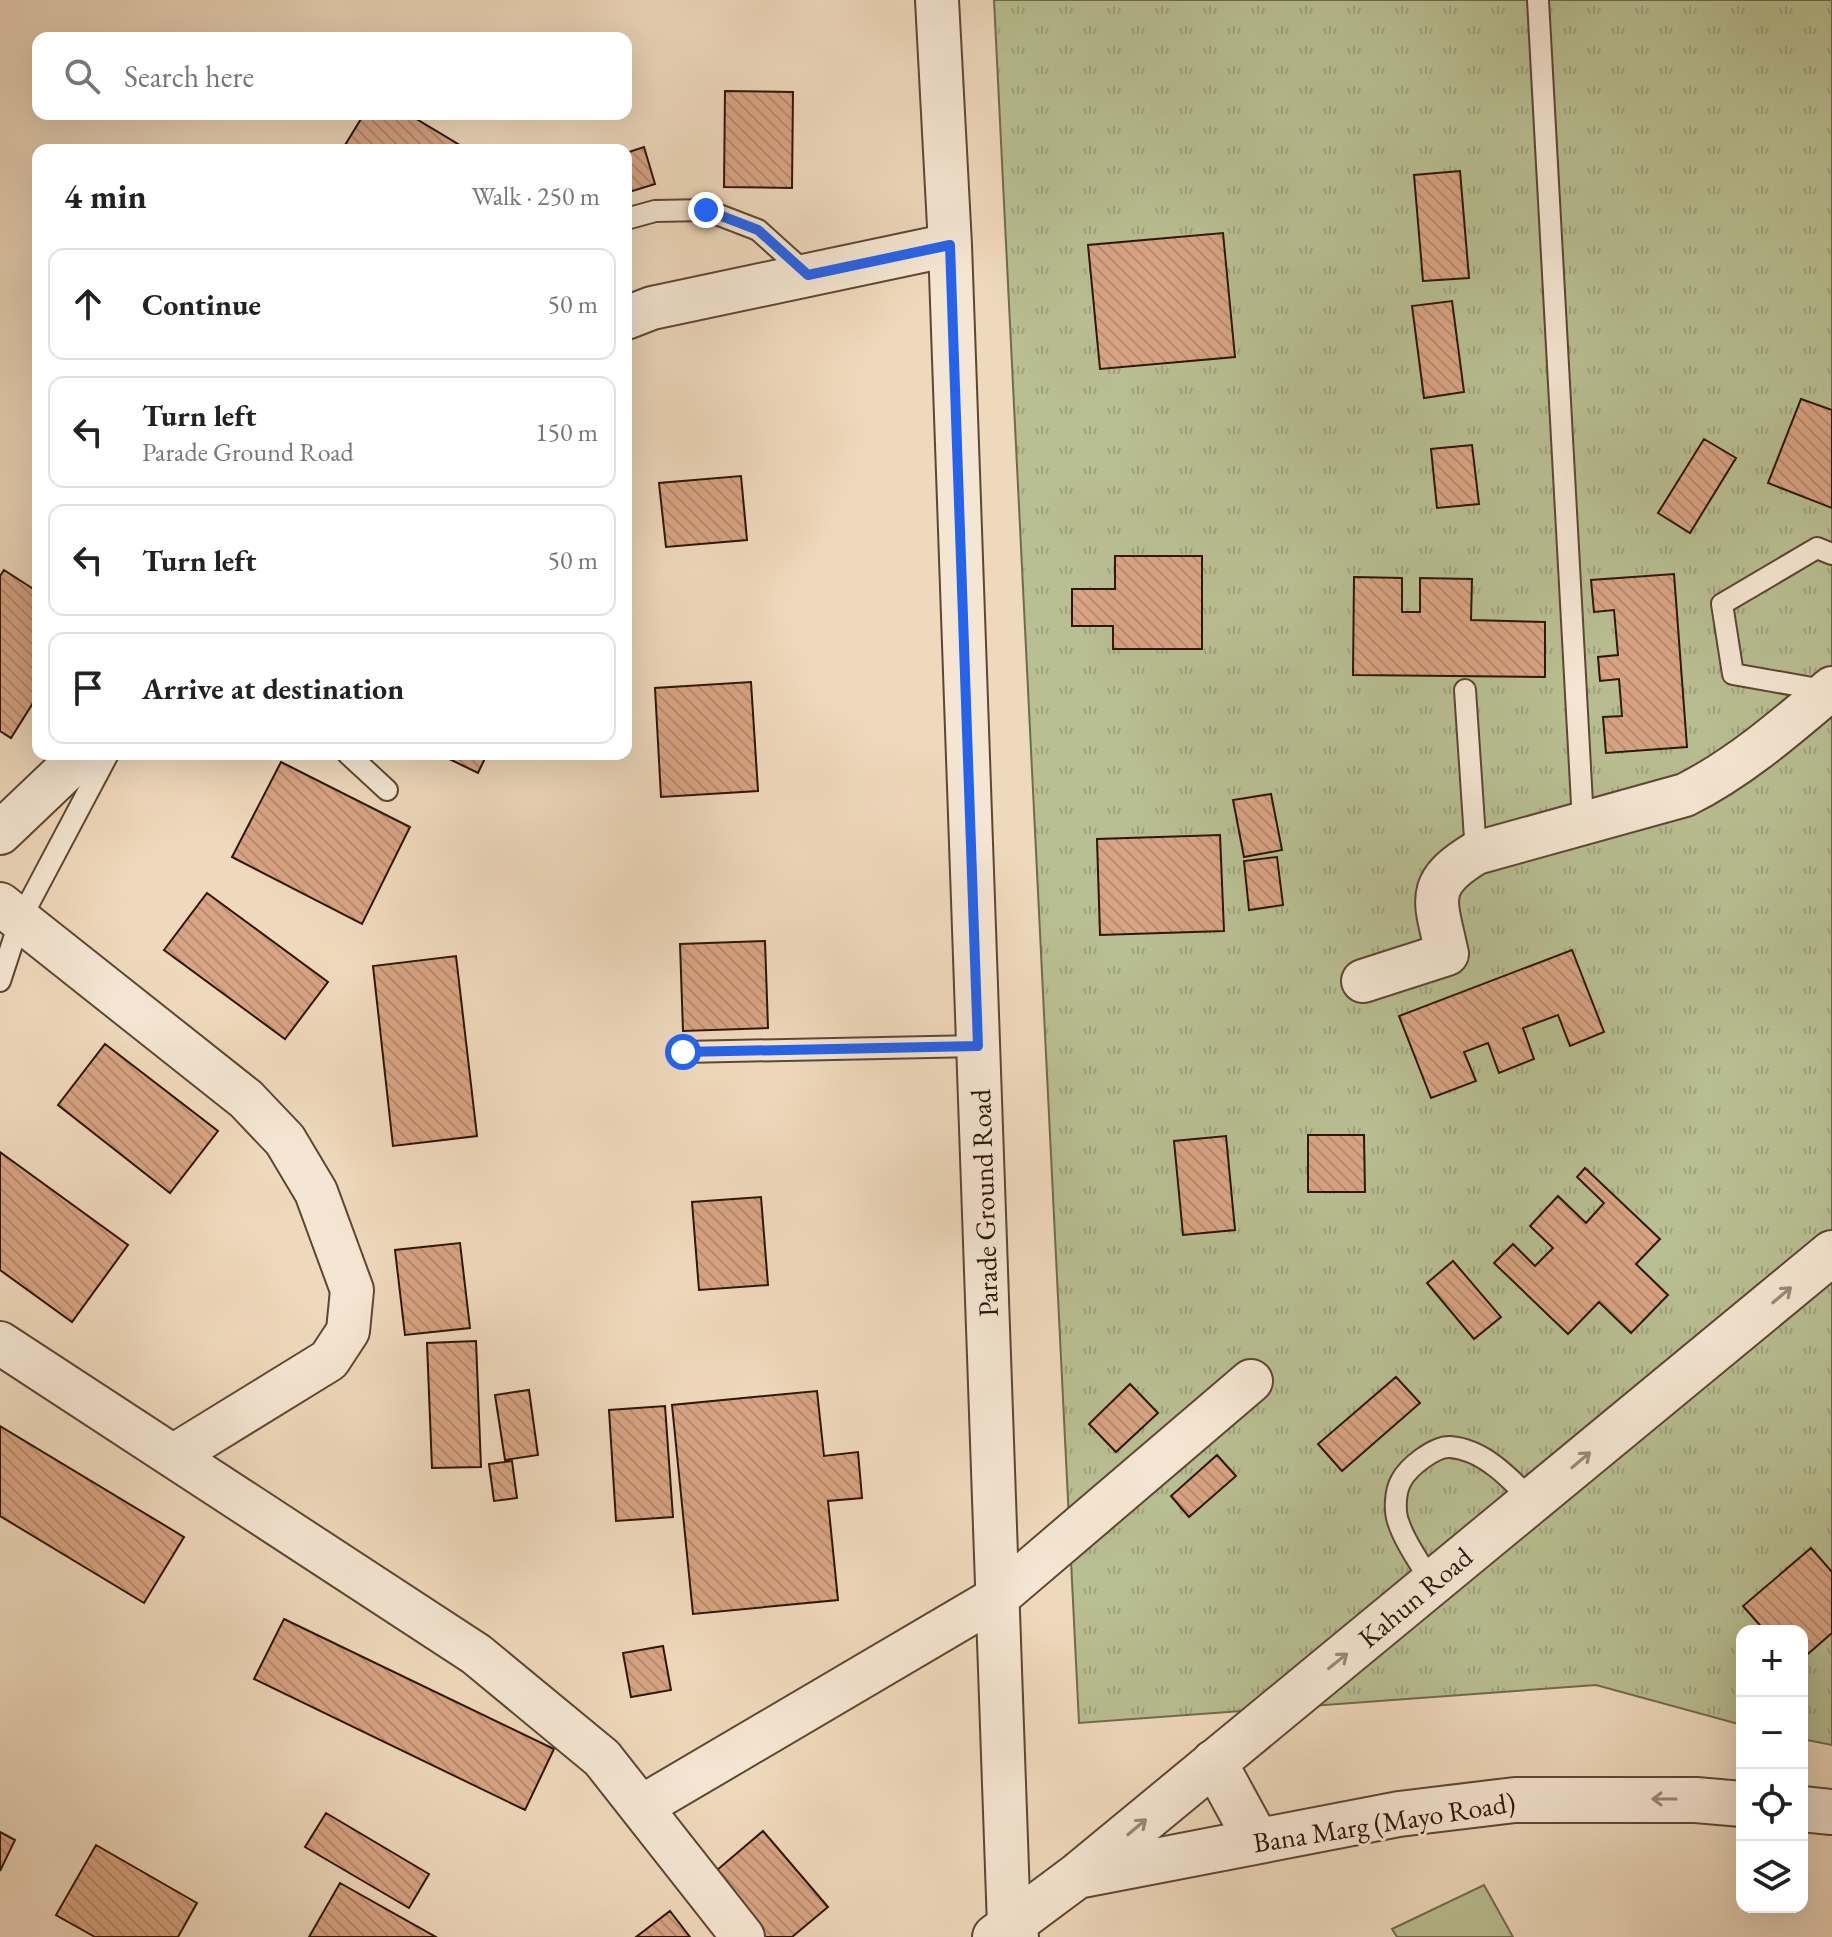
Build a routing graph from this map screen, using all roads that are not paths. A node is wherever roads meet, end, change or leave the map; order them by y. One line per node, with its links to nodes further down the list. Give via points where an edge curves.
1 (937, 0): 4 (street, Parade Ground Road)
2 (1538, 0): 14 (lane)
3 (632, 217): 5 (lane, via 655,211 706,210 758,230)
4 (950, 245): 5 (street); 20 (street, Parade Ground Road)
5 (808, 275): 6 (street)
6 (632, 316)
7 (1832, 554): 8 (lane, via 1817,548 1722,604 1733,674)
8 (1830, 689): 14 (street, via 1714,780 1685,795)
9 (1465, 690): 16 (lane)
10 (77, 760): 15 (street)
11 (104, 760): 17 (lane)
12 (354, 760): 13 (lane)
13 (387, 790)
14 (1583, 822): 16 (street)
15 (0, 833)
16 (1476, 853): 19 (street, via 1451,868 1439,884 1436,900 1447,954)
17 (10, 912): 18 (lane); 25 (street, via 246,1099 285,1140 316,1192 352,1290 348,1331 329,1360)
18 (0, 981)
19 (1363, 981)
20 (978, 1046): 21 (lane); 28 (street, Parade Ground Road)
21 (683, 1052)
22 (1832, 1253): 26 (street, Kahun Road, one-way to 22)
23 (0, 1343): 25 (street)
24 (1251, 1381): 28 (street)
25 (173, 1456): 31 (street, via 476,1654 602,1758)
26 (1532, 1501): 27 (street, Kahun Road); 27 (lane, via 1490,1463 1464,1450 1437,1449 1411,1469 1401,1481 1398,1522)
27 (1432, 1583): 29 (street, Kahun Road, one-way to 27)
28 (998, 1597): 31 (street); 36 (street, Parade Ground Road)
29 (1214, 1762): 34 (street); 35 (street, Kahun Road, one-way to 29)
30 (1736, 1803): 34 (street, Bana Marg (Mayo Road), one-way to 34, via 1515,1800 1399,1814)
31 (641, 1807): 37 (street)
32 (1808, 1810): 33 (street)
33 (1832, 1812)
34 (1257, 1841): 35 (street, Bana Marg (Mayo Road))
35 (1077, 1876): 36 (street, Kahun Road)
36 (1007, 1933)
37 (743, 1937)

